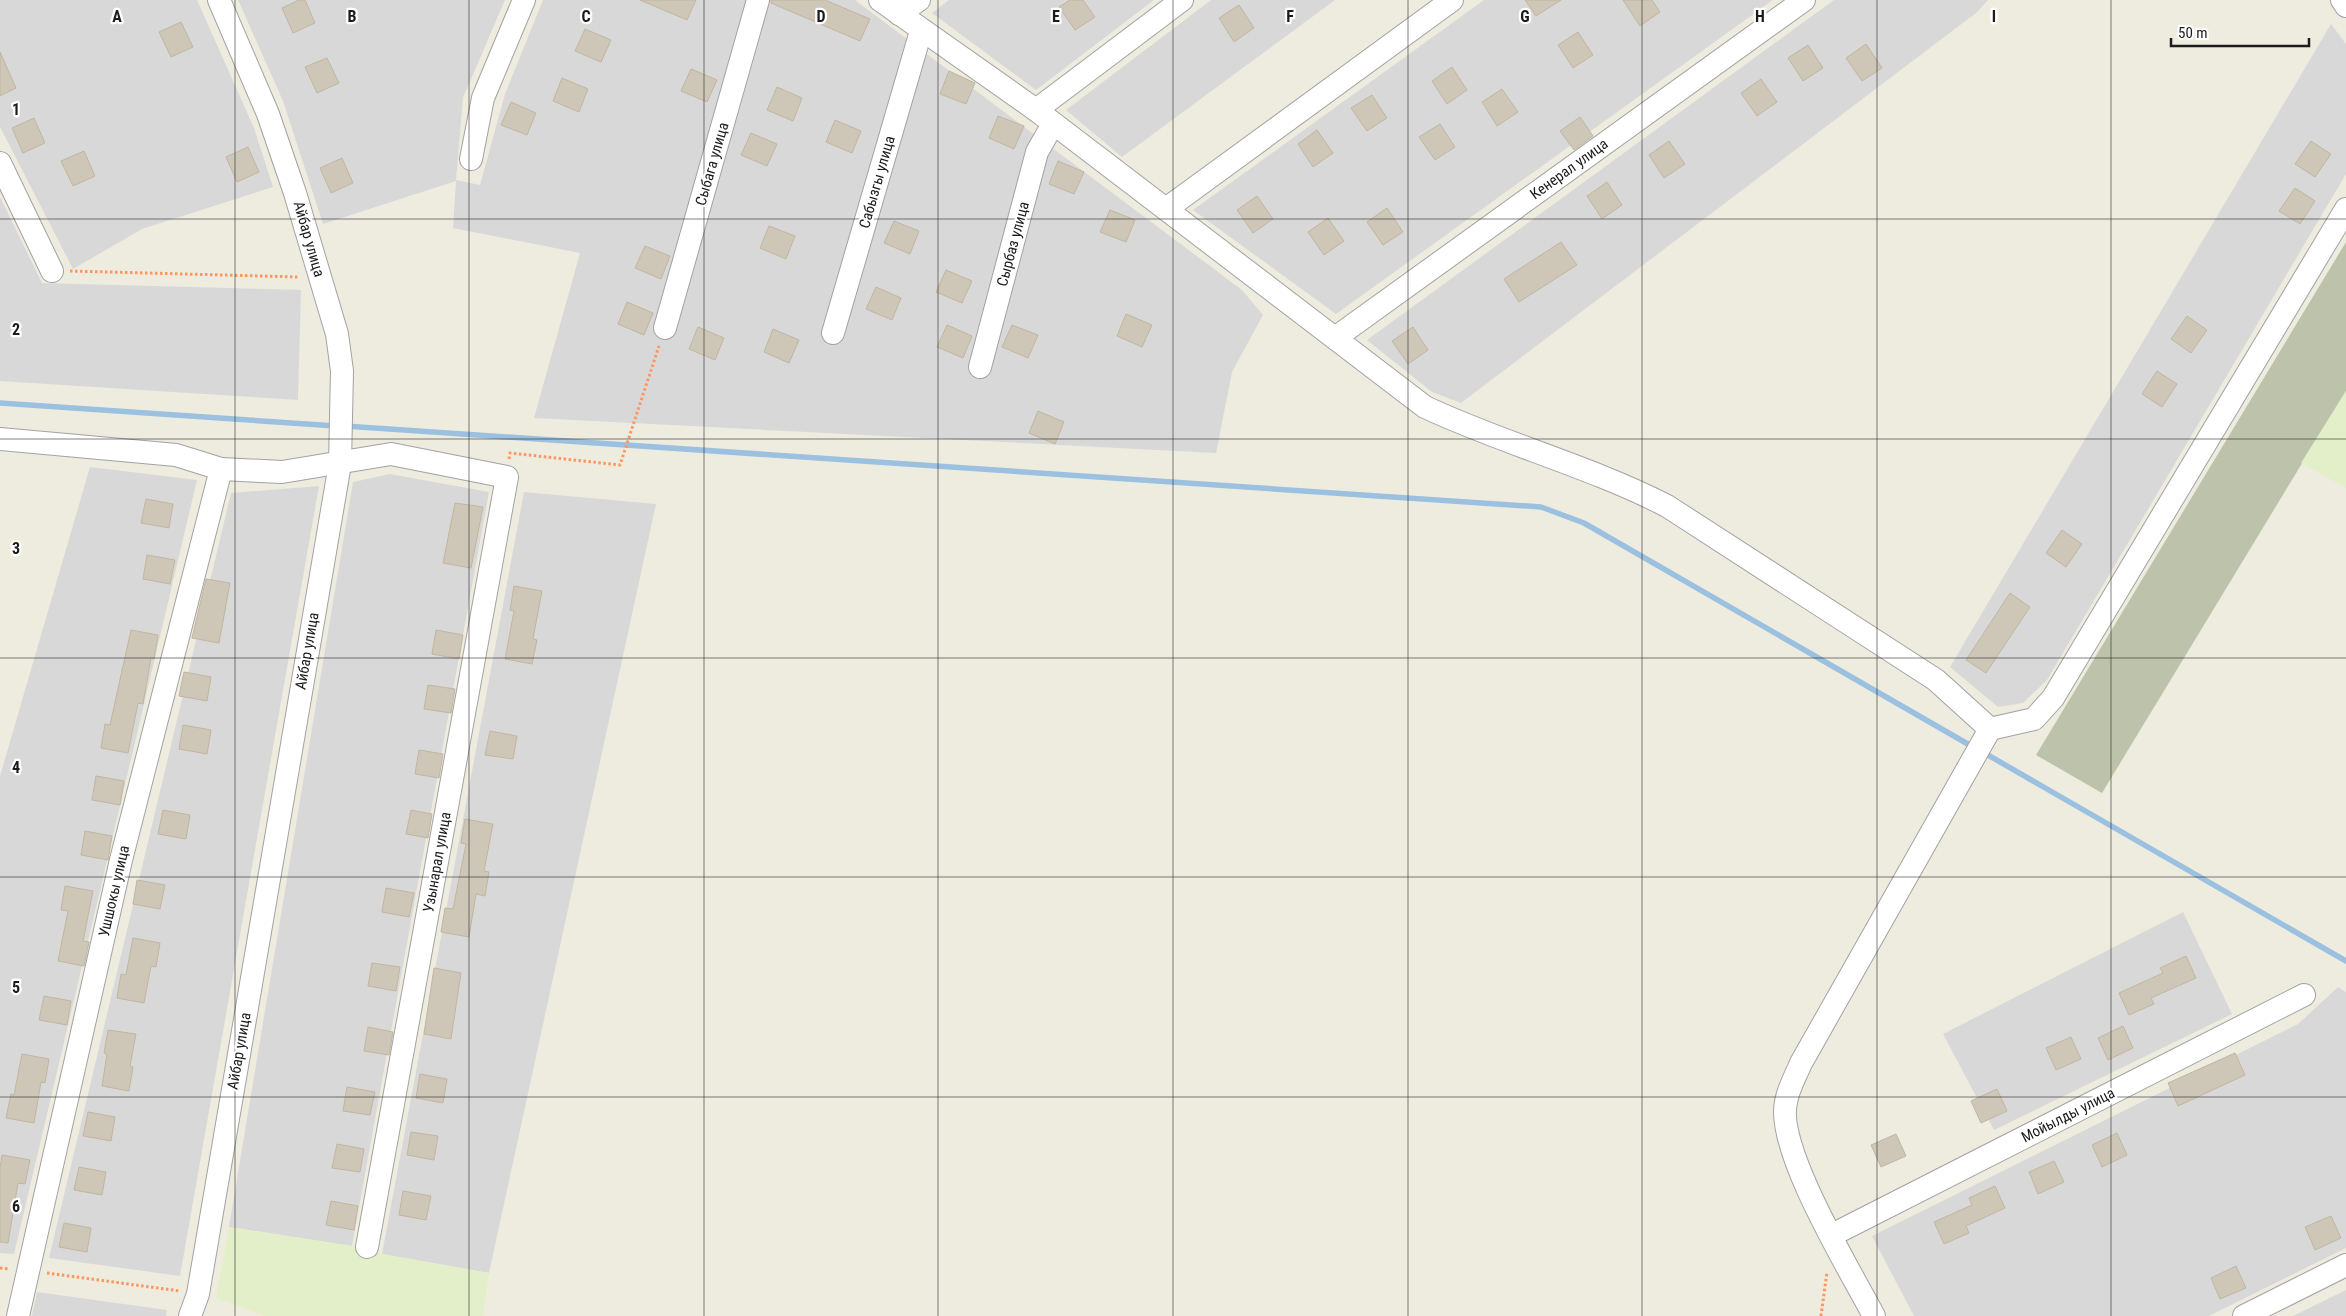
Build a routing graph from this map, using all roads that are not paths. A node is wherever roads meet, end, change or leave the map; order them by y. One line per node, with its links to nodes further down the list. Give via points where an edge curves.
1 (218, 0): 24 (street, Айбар улица, via 268,114 337,334 342,371)
2 (524, 0): 14 (street, via 484,98)
3 (758, 0): 19 (street, Сыбага улица)
4 (880, 0): 11 (street)
5 (918, 0): 11 (street)
6 (1182, 0): 13 (street, Сырбаз улица)
7 (1452, 0): 16 (street)
8 (1804, 0): 21 (street, Кенерал улица)
9 (2342, 0): 10 (street)
10 (2346, 6)
11 (899, 14): 12 (street)
12 (921, 31): 13 (street); 20 (street, Сабызгы улица)
13 (1044, 117): 16 (street); 22 (street, Сырбаз улица)
14 (471, 159)
15 (0, 163): 18 (street)
16 (1166, 209): 21 (street)
17 (2346, 209): 26 (street, via 2054,698 2034,719)
18 (52, 271)
19 (665, 328)
20 (833, 333)
21 (1335, 338): 26 (street, via 1425,407 1468,428 1626,484 1667,506 1936,680)
22 (980, 367)
23 (0, 440): 25 (street, via 176,455)
24 (340, 464): 25 (street, via 282,472); 29 (street, Узынарал улица, via 391,454 507,477); 32 (street, Айбар улица, via 198,1294)
25 (221, 469): 31 (street, Ушшокы улица, via 121,860)
26 (1990, 729): 28 (street, via 1801,1063 1785,1103 1787,1135 1802,1178)
27 (2304, 995): 28 (street, Мойылды улица)
28 (1832, 1235): 33 (street)
29 (367, 1247)
30 (2346, 1265): 34 (street)
31 (18, 1316)
32 (190, 1316)
33 (1874, 1316)
34 (2244, 1316)

